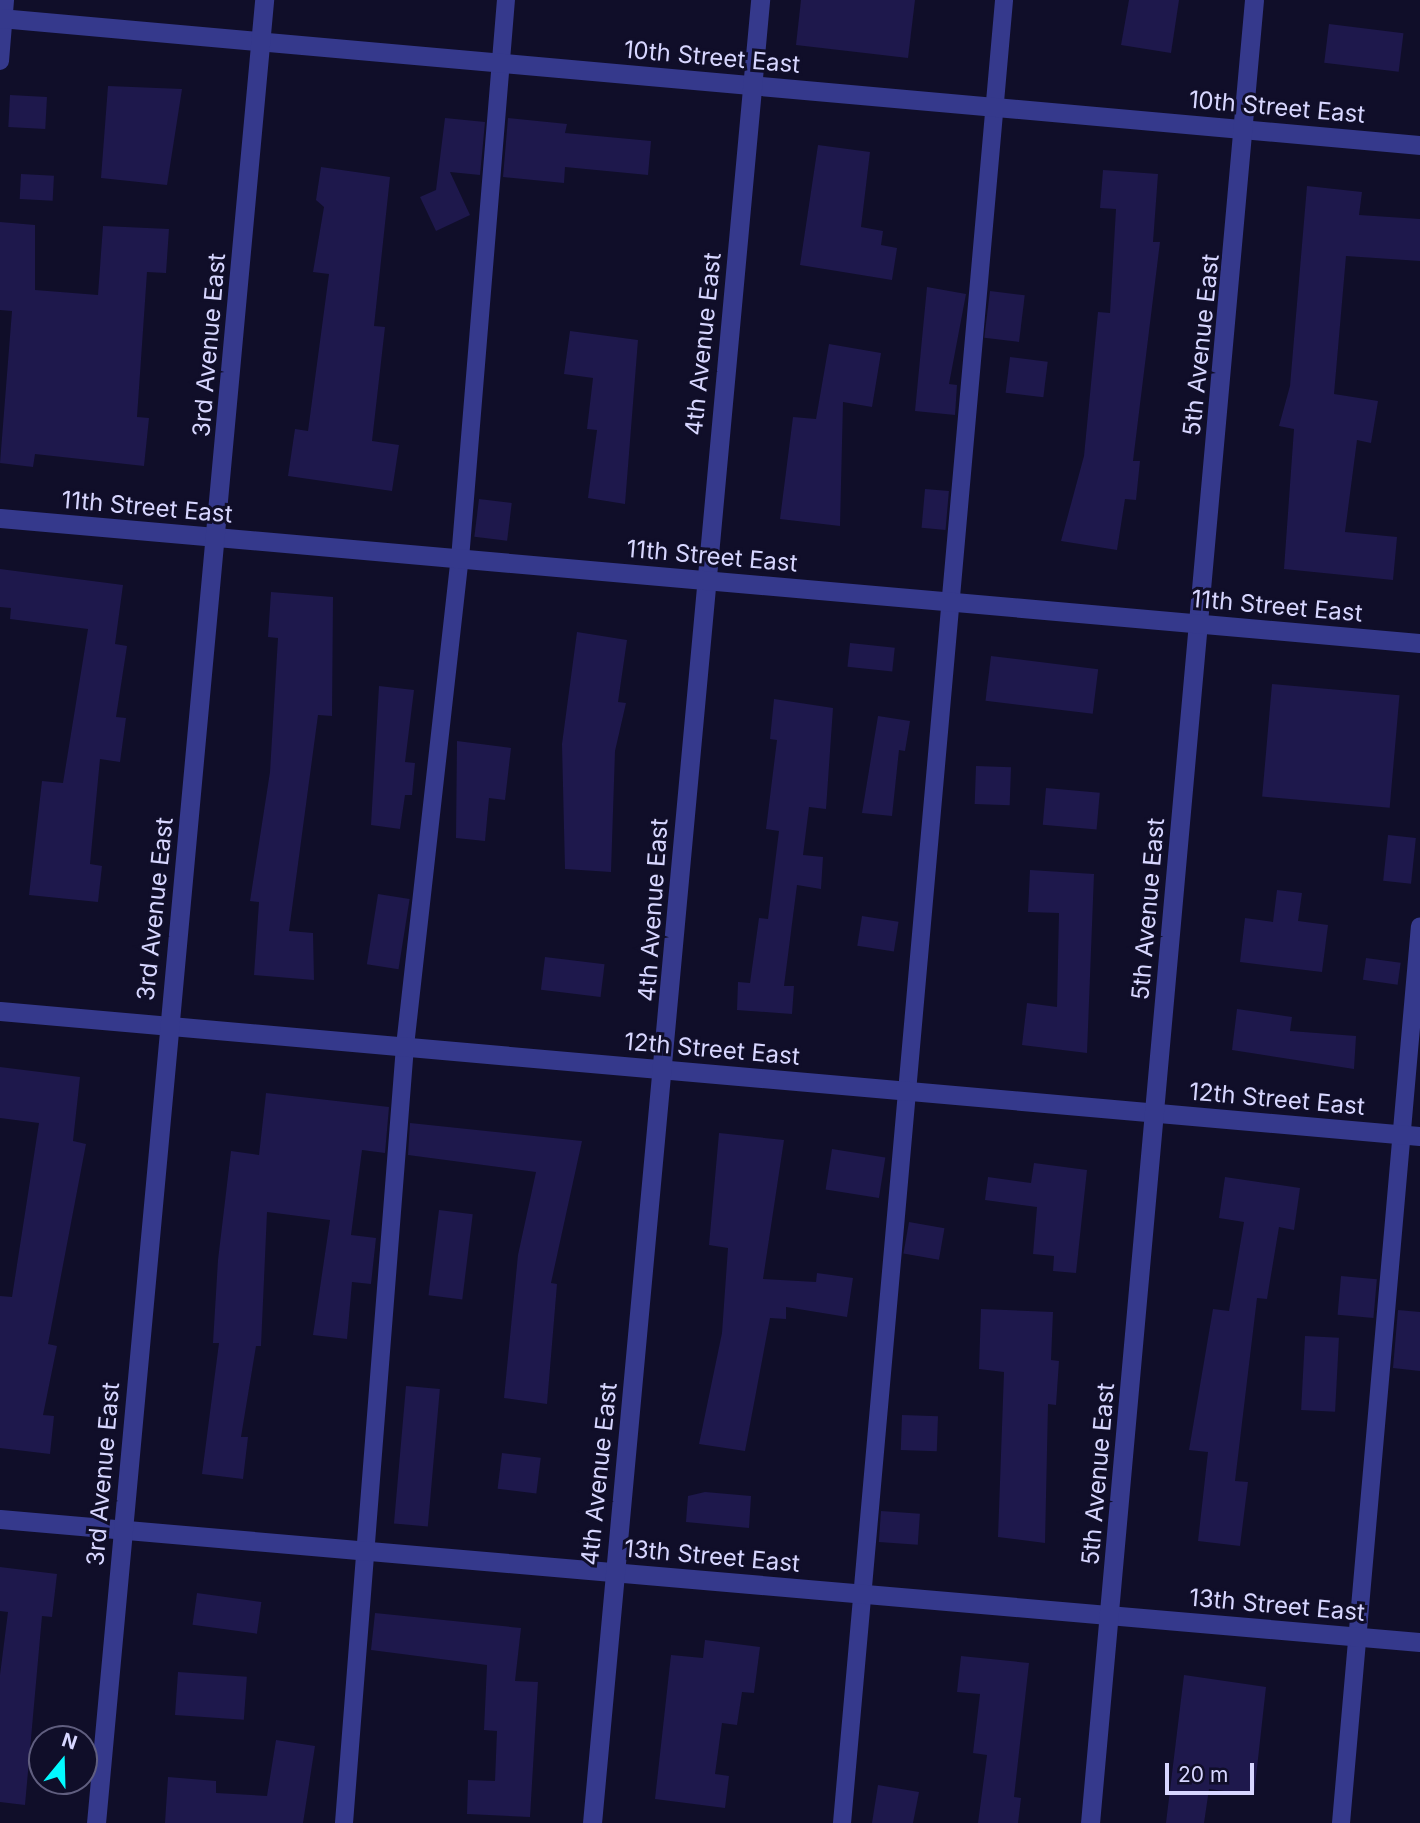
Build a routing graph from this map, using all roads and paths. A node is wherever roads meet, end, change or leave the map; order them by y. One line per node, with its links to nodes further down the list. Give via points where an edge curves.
1 (264, 0): 7 (street, 3rd Avenue East)
2 (506, 0): 9 (lane)
3 (761, 0): 10 (street, 4th Avenue East)
4 (1004, 0): 11 (lane)
5 (1254, 0): 12 (street, 5th Avenue East)
6 (3, 12): 7 (street, 10th Street East); 8 (lane)
7 (260, 42): 9 (street, 10th Street East); 15 (street, 3rd Avenue East)
8 (0, 61)
9 (500, 63): 10 (street, 10th Street East); 16 (lane)
10 (753, 85): 11 (street, 10th Street East); 17 (street, 4th Avenue East)
11 (994, 107): 12 (street, 10th Street East); 18 (lane)
12 (1247, 129): 13 (street, 10th Street East); 19 (street, 5th Avenue East)
13 (1420, 145)
14 (0, 518): 15 (street, 11th Street East)
15 (216, 537): 16 (street, 11th Street East); 23 (street, 3rd Avenue East)
16 (460, 559): 17 (street, 11th Street East); 24 (lane)
17 (704, 580): 18 (street, 11th Street East); 25 (street, 4th Avenue East)
18 (952, 602): 19 (street, 11th Street East); 26 (lane)
19 (1198, 624): 20 (street, 11th Street East); 27 (street, 5th Avenue East)
20 (1420, 643)
21 (1420, 926): 28 (lane)
22 (0, 1011): 23 (street, 12th Street East)
23 (168, 1026): 24 (street, 12th Street East); 30 (street, 3rd Avenue East)
24 (405, 1046): 25 (street, 12th Street East); 31 (lane)
25 (666, 1069): 26 (street, 12th Street East); 32 (street, 4th Avenue East)
26 (906, 1090): 27 (street, 12th Street East); 33 (lane)
27 (1156, 1112): 28 (street, 12th Street East); 34 (street, 5th Avenue East)
28 (1411, 1135): 35 (lane)
29 (0, 1519): 30 (street, 13th Street East)
30 (123, 1529): 31 (street, 13th Street East); 37 (street, 3rd Avenue East)
31 (368, 1551): 32 (street, 13th Street East); 38 (lane)
32 (614, 1572): 33 (street, 13th Street East); 39 (street, 4th Avenue East)
33 (861, 1594): 34 (street, 13th Street East); 40 (lane)
34 (1110, 1616): 35 (street, 13th Street East); 41 (street, 5th Avenue East)
35 (1359, 1637): 36 (street, 13th Street East); 42 (lane)
36 (1420, 1642)
37 (96, 1823)
38 (344, 1823)
39 (592, 1823)
40 (842, 1823)
41 (1090, 1823)
42 (1341, 1823)

